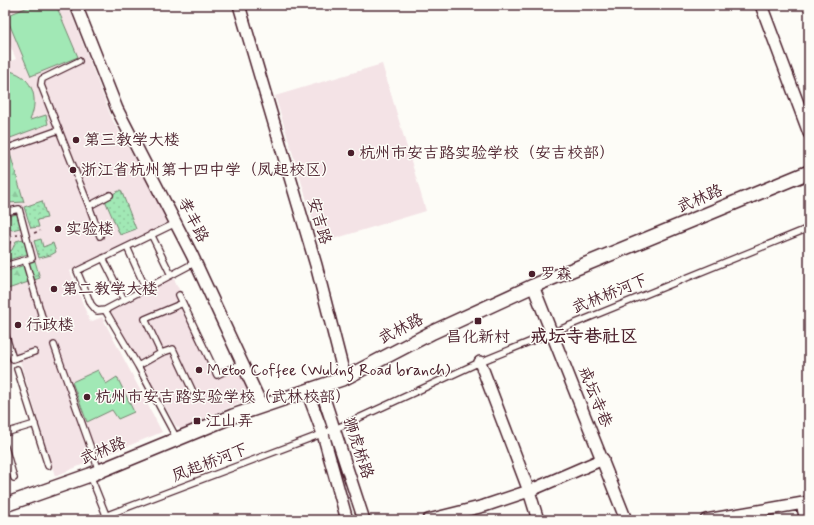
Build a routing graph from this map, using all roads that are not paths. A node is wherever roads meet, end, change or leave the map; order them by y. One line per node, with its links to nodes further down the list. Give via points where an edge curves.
1 (76, 5): 12 (street, 孝丰路, via 117,109)
2 (239, 5): 38 (street, 安吉路, via 316,265)
3 (761, 5): 6 (street)
4 (79, 62): 5 (lane, via 42,79 41,85)
5 (59, 130): 7 (lane); 10 (lane)
6 (809, 133)
7 (5, 149)
8 (809, 172): 22 (street, 武林路)
9 (110, 195): 10 (lane)
10 (89, 206): 15 (lane)
11 (5, 212): 18 (lane, via 19,209 32,258)
12 (176, 222): 14 (lane); 19 (street, 孝丰路)
13 (809, 228): 30 (lane, 武林桥河下)
14 (151, 234): 16 (lane); 21 (lane)
15 (100, 236)
16 (126, 247): 17 (lane); 23 (lane)
17 (102, 258): 25 (lane); 27 (lane, via 77,271 91,304 97,311)
18 (25, 260): 20 (lane); 28 (lane)
19 (196, 262): 21 (lane); 35 (street, 孝丰路)
20 (5, 266)
21 (171, 275): 23 (lane)
22 (533, 286): 30 (street, 戒坛寺巷); 38 (street, 武林路, via 433,332)
23 (146, 289): 25 (lane)
24 (179, 295): 26 (lane)
25 (124, 300): 27 (lane)
26 (183, 303): 33 (lane, via 146,319); 35 (lane, via 217,375)
27 (105, 310): 36 (lane)
28 (45, 327)
29 (5, 332): 32 (lane, via 13,358)
30 (552, 332): 34 (lane, 武林桥河下); 49 (street, 戒坛寺巷)
31 (54, 345): 51 (lane)
32 (34, 352)
33 (161, 353): 36 (lane); 41 (lane, via 173,349)
34 (480, 362): 44 (lane, 武林桥河下); 53 (street)
35 (242, 363): 42 (street, 孝丰路)
36 (138, 366): 47 (lane)
37 (17, 369): 43 (lane)
38 (345, 378): 39 (street, 武林路)
39 (320, 386): 40 (street, 武林路); 44 (street, 狮虎桥路)
40 (307, 391): 42 (street, 武林路); 46 (street, 狮虎桥路)
41 (193, 392)
42 (262, 406): 47 (street, 武林路)
43 (35, 424): 45 (lane); 50 (lane)
44 (335, 429): 46 (lane, 凤起桥河下); 59 (street, 狮虎桥路)
45 (5, 433)
46 (323, 434): 56 (lane, 凤起桥河下); 58 (street, 狮虎桥路)
47 (177, 439): 51 (street, 武林路)
48 (5, 447): 52 (lane)
49 (603, 459): 53 (street); 62 (street, 戒坛寺巷)
50 (48, 466)
51 (95, 473): 55 (street, 武林路); 56 (lane)
52 (14, 478)
53 (529, 490): 60 (street, via 484,506); 61 (street)
54 (805, 503): 63 (street); 64 (street)
55 (5, 505)
56 (107, 518): 57 (lane, 凤起桥河下)
57 (94, 520)
58 (347, 520)
59 (364, 520)
60 (428, 520)
61 (538, 520)
62 (626, 520)
63 (706, 520)
64 (806, 520)

